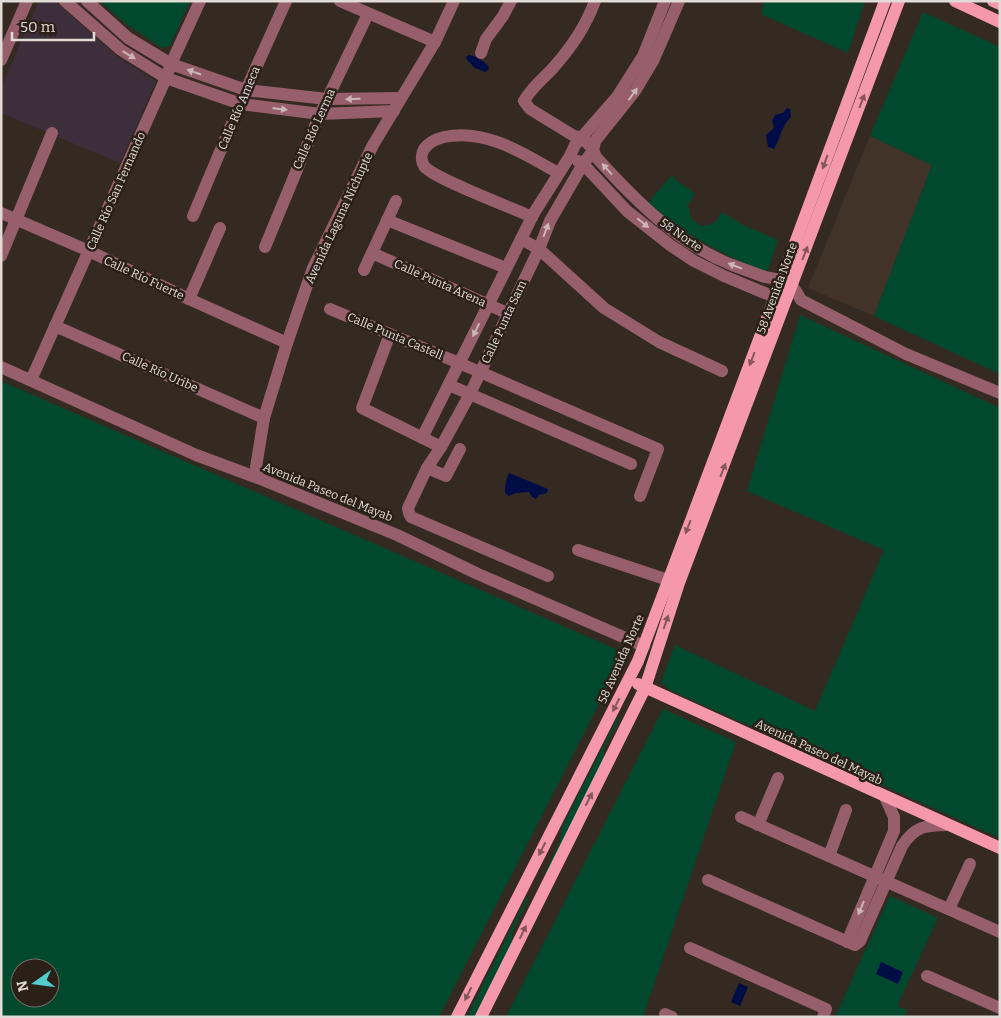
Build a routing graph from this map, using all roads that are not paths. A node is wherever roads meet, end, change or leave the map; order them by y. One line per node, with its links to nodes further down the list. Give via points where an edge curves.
1 (27, 1): 19 (street)
2 (65, 1): 24 (street, one-way to 24, via 121,50)
3 (88, 1): 23 (street, via 128,38)
4 (200, 1): 23 (street, Calle Río San Fernando)
5 (286, 1): 25 (street, Calle Río Ameca)
6 (340, 1): 17 (street)
7 (454, 1): 20 (street, Avenida Laguna Nichupte)
8 (511, 1): 21 (street, via 486,39)
9 (595, 1): 32 (street, via 581,32 524,101 530,109)
10 (665, 1): 32 (street, Calle Punta Sam, via 643,56 617,97)
11 (679, 1): 33 (street, Calle Punta Sam, one-way to 11, via 595,141 635,91 653,61)
12 (885, 1): 54 (main road, 58 Avenida Norte, one-way to 54)
13 (899, 1): 54 (main road, 58 Avenida Norte, one-way to 13)
14 (955, 1): 18 (main road)
15 (994, 1): 16 (main road)
16 (1000, 4)
17 (368, 14): 20 (street); 27 (street, Calle Río Lerma)
18 (1000, 22)
19 (5, 42): 22 (street)
20 (436, 42): 26 (street, Avenida Laguna Nichupte)
21 (481, 53)
22 (1, 60)
23 (171, 64): 24 (street, Calle Río San Fernando); 25 (street, one-way to 23)
24 (166, 78): 28 (street); 48 (street, Calle Río San Fernando)
25 (246, 90): 27 (street); 28 (street, Calle Río Ameca)
26 (402, 98): 27 (street, one-way to 27); 29 (street, Avenida Laguna Nichupte)
27 (327, 99): 30 (street, Calle Río Lerma)
28 (241, 104): 30 (street, one-way to 30); 39 (street, Calle Río Ameca)
29 (394, 111): 30 (street); 63 (street, Avenida Laguna Nichupte, via 373,145 313,268)
30 (320, 114): 45 (street, Calle Río Lerma)
31 (52, 133): 41 (street)
32 (582, 138): 33 (street, 58 Norte); 34 (street, Calle Punta Sam)
33 (593, 151): 35 (street, Calle Punta Sam); 46 (street, 58 Norte, one-way to 33, via 628,193)
34 (570, 156): 35 (street, 58 Norte); 36 (street, Calle Punta Sam)
35 (583, 164): 47 (street, Calle Punta Sam, one-way to 35, via 550,221); 51 (street, 58 Norte, one-way to 51, via 627,211)
36 (558, 173): 40 (street, Calle Punta Sam); 40 (street, via 506,145 482,138 448,136 427,144 421,160 440,178)
37 (396, 201): 42 (street)
38 (1, 213): 41 (street, Calle Río Fuerte)
39 (193, 216)
40 (532, 216): 44 (street, Calle Punta Sam)
41 (17, 219): 48 (street, Calle Río Fuerte); 50 (street)
42 (387, 220): 49 (street); 52 (street)
43 (220, 228): 55 (street)
44 (521, 239): 47 (street); 52 (street, Calle Punta Sam)
45 (265, 246)
46 (699, 248): 51 (street); 54 (street, 58 Norte, one-way to 46, via 730,264)
47 (539, 249): 60 (street, Calle Punta Sam); 66 (street, via 604,308 659,342)
48 (89, 251): 55 (street, Calle Río Fuerte); 61 (street, Calle Río San Fernando)
49 (372, 253): 53 (street); 58 (street, Calle Punta Arena)
50 (1, 256)
51 (694, 261): 56 (street, 58 Norte)
52 (506, 268): 58 (street, Calle Punta Sam)
53 (364, 270)
54 (787, 283): 56 (main road); 57 (street)
55 (188, 299): 63 (street, Calle Río Fuerte)
56 (781, 300): 57 (street); 82 (main road, 58 Avenida Norte, one-way to 82); 85 (main road, 58 Avenida Norte, one-way to 56, via 679,583)
57 (801, 300): 70 (street, via 906,354)
58 (488, 304): 60 (street, Calle Punta Arena); 64 (street, Calle Punta Sam, one-way to 64)
59 (330, 309): 62 (street, Calle Punta Castell)
60 (507, 313): 67 (street, Calle Punta Sam)
61 (55, 326): 68 (street, Calle Río San Fernando); 72 (street, Calle Río Uribe)
62 (390, 334): 64 (street, Calle Punta Castell); 73 (street, via 362,408)
63 (287, 343): 72 (street, Avenida Laguna Nichupte)
64 (459, 363): 67 (street, Calle Punta Castell); 69 (street, Calle Punta Sam)
65 (1, 367): 68 (street, Avenida Paseo del Mayab)
66 (722, 371)
67 (480, 373): 71 (street, Calle Punta Sam); 79 (street, Calle Punta Castell, via 658,449)
68 (31, 380): 78 (street, Avenida Paseo del Mayab, via 196,455)
69 (449, 384): 71 (street); 73 (street, Calle Punta Sam)
70 (1000, 393)
71 (470, 394): 74 (street, Calle Punta Sam); 76 (street)
72 (264, 418): 78 (street, Avenida Laguna Nichupte, via 256,466)
73 (422, 438): 74 (street)
74 (441, 447): 77 (street, Calle Punta Sam)
75 (460, 449): 77 (street, via 446,476)
76 (631, 464)
77 (427, 468): 81 (street, Calle Punta Sam, via 408,508 412,517)
78 (258, 478): 83 (street, Avenida Paseo del Mayab, via 397,535)
79 (640, 496)
80 (578, 550): 82 (street)
81 (548, 576)
82 (668, 580): 83 (main road, 58 Avenida Norte)
83 (644, 646): 84 (main road, 58 Avenida Norte)
84 (628, 680): 85 (main road, Avenida Paseo del Mayab); 97 (main road, 58 Avenida Norte, one-way to 97)
85 (645, 688): 87 (main road, Avenida Paseo del Mayab); 99 (main road, one-way to 85)
86 (778, 778): 90 (street)
87 (885, 797): 91 (main road, Avenida Paseo del Mayab); 92 (street, via 894,817)
88 (846, 810): 94 (street)
89 (741, 817): 90 (street)
90 (758, 825): 94 (street)
91 (948, 825): 92 (street, via 928,825); 93 (main road, Avenida Paseo del Mayab)
92 (897, 843): 96 (street)
93 (1000, 848)
94 (829, 856): 96 (street)
95 (970, 864): 100 (street)
96 (881, 878): 98 (street, via 846,942); 100 (street)
97 (526, 880): 99 (main road); 105 (main road, 58 Avenida Norte, one-way to 105)
98 (708, 880)
99 (544, 890): 106 (main road, one-way to 99)
100 (949, 910): 101 (street)
101 (1000, 932)
102 (690, 948): 107 (street, via 826,1009)
103 (926, 976): 104 (street)
104 (1000, 1008)
105 (457, 1017)
106 (481, 1017)
107 (823, 1017)

